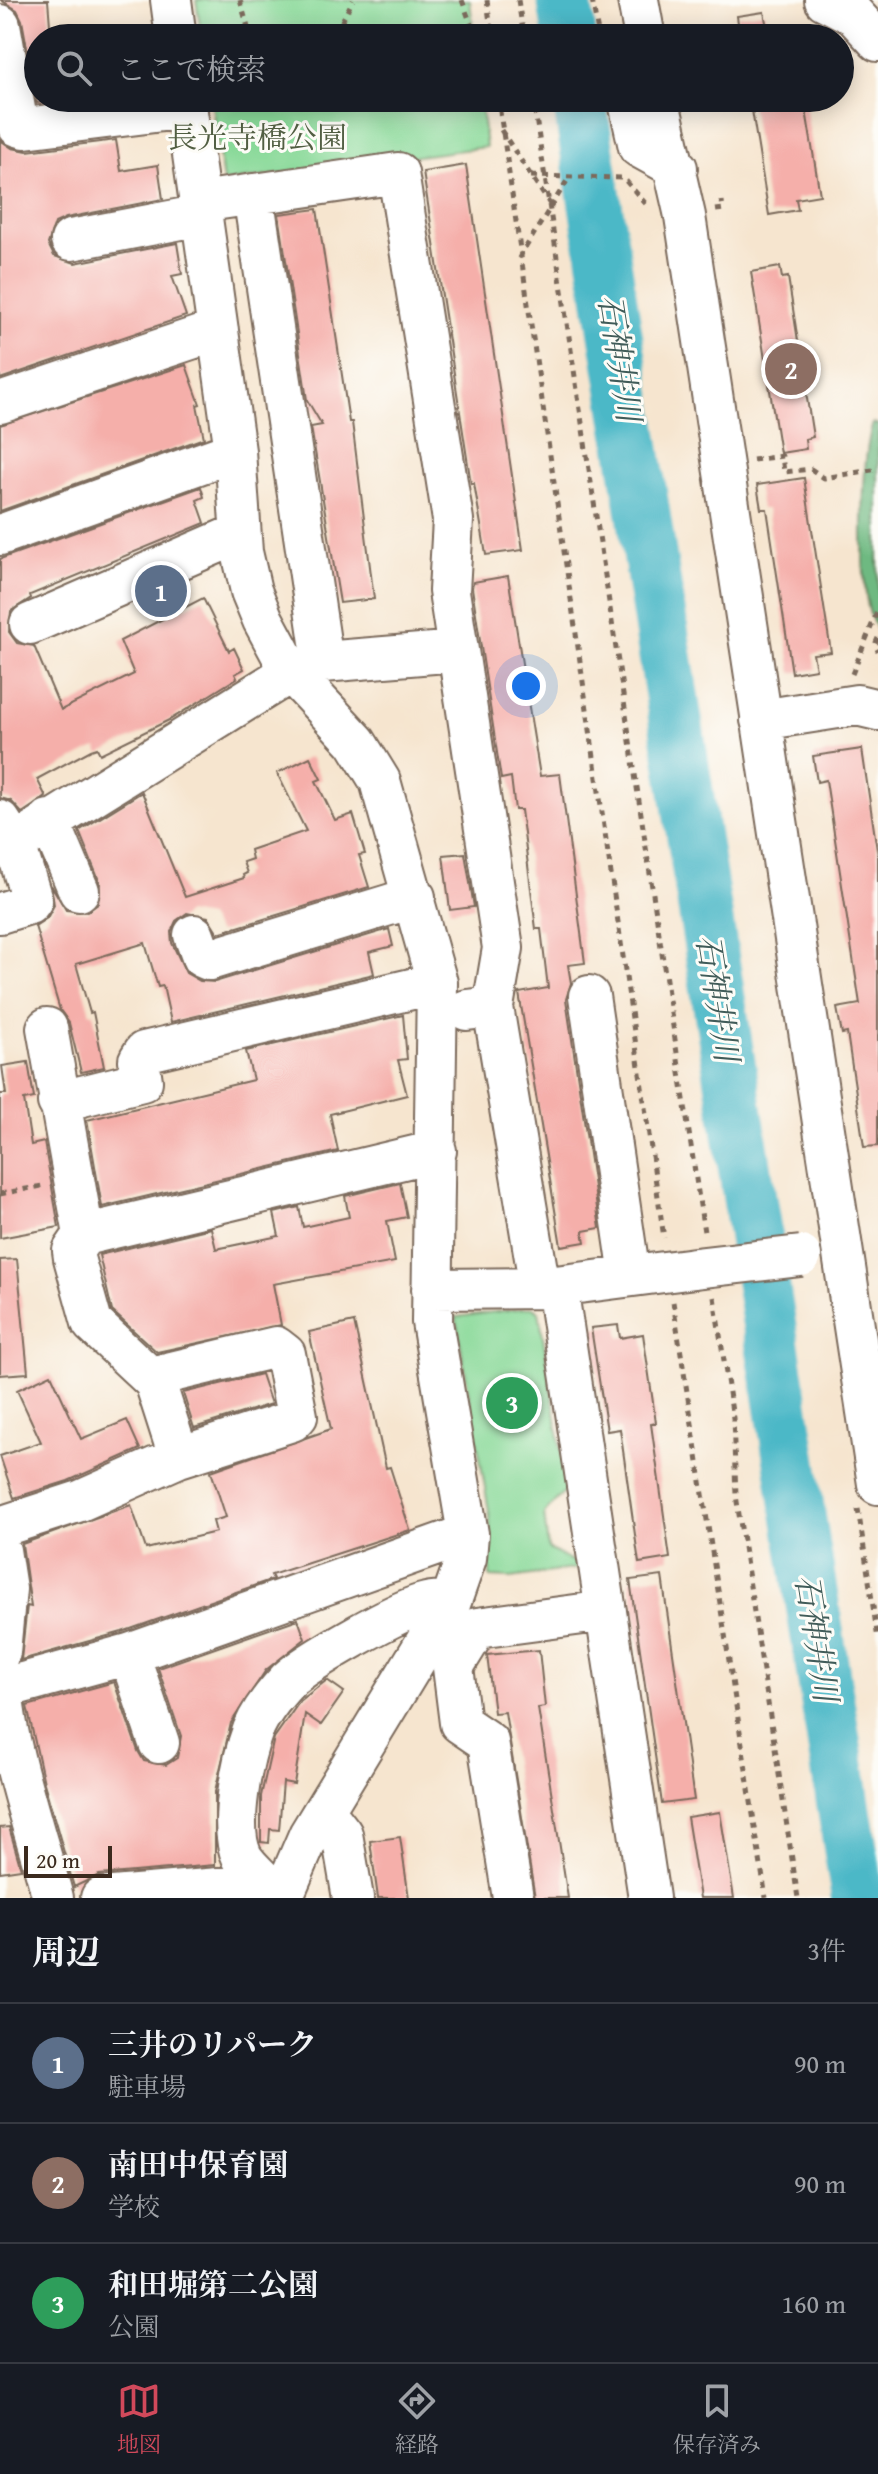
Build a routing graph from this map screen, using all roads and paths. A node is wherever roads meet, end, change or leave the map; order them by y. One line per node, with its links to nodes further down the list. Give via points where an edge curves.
1 (171, 0): 8 (street)
2 (240, 0): 9 (path)
3 (353, 0): 10 (path)
4 (462, 0): 11 (path)
5 (487, 0): 12 (path)
6 (518, 0): 13 (path)
7 (592, 0): 14 (path)
8 (174, 24)
9 (247, 24)
10 (340, 24)
11 (471, 24)
12 (490, 24)
13 (522, 24)
14 (596, 24)
15 (0, 25): 16 (street, via 18,126)
16 (128, 112)
17 (187, 112): 29 (street)
18 (499, 112): 22 (path)
19 (535, 112): 64 (path)
20 (631, 112): 23 (street, via 639,147)
21 (662, 112): 23 (street)
22 (501, 130): 24 (path, bridge); 31 (path)
23 (677, 168): 35 (street)
24 (531, 176): 25 (path, bridge); 28 (path, bridge)
25 (570, 176): 26 (path, bridge); 28 (path, bridge)
26 (623, 178)
27 (253, 194): 29 (street); 42 (street, via 398,173 453,520 449,591); 44 (street)
28 (551, 206): 31 (path, bridge)
29 (201, 208): 30 (street); 32 (street)
30 (71, 240)
31 (519, 258): 64 (path)
32 (218, 330): 33 (street); 34 (street)
33 (1, 398)
34 (235, 451): 37 (street); 38 (street)
35 (723, 465): 36 (path, via 782,456 784,472 811,469 824,478); 47 (street)
36 (878, 469)
37 (240, 533): 40 (street); 44 (street, via 251,591)
38 (0, 535)
39 (878, 610): 45 (path)
40 (54, 622)
41 (878, 638): 43 (path)
42 (458, 651): 44 (street); 56 (street, via 503,948)
43 (878, 651)
44 (304, 672): 48 (street); 51 (street, via 380,781)
45 (838, 708): 46 (street); 47 (street)
46 (878, 710)
47 (761, 720): 63 (street)
48 (49, 820): 49 (street); 50 (street)
49 (8, 832): 52 (street, via 32,900)
50 (79, 891)
51 (415, 897): 53 (street, via 209,960 202,957); 55 (street)
52 (0, 913)
53 (194, 935)
54 (589, 996): 65 (street)
55 (439, 998): 56 (street); 58 (street, via 144,1052 139,1055 142,1081); 59 (street)
56 (493, 1007): 66 (street)
57 (47, 1028): 58 (street)
58 (58, 1102): 60 (street)
59 (436, 1151): 62 (street); 67 (street)
60 (73, 1180): 61 (path); 62 (street)
61 (0, 1194)
62 (84, 1235): 68 (street, via 73,1251 92,1323)
63 (860, 1247): 64 (street, bridge); 70 (street)
64 (690, 1267): 65 (street); 87 (path); 88 (path, via 733,1418 736,1495)
65 (630, 1276): 66 (street)
66 (548, 1287): 67 (street); 75 (street)
67 (432, 1289): 72 (street, via 432,1322)
68 (151, 1377): 69 (street); 69 (street, via 276,1347 285,1354 298,1408 292,1421)
69 (179, 1457): 71 (street, via 80,1501)
70 (878, 1484)
71 (0, 1527)
72 (468, 1534): 74 (street); 76 (street)
73 (0, 1550): 77 (street, via 6,1589)
74 (451, 1601): 80 (street); 81 (street, via 426,1603 290,1678 253,1729 241,1779 237,1832 242,1857)
75 (606, 1611): 85 (street, via 477,1628 453,1667 460,1723 488,1742); 86 (street)
76 (129, 1654): 77 (street, via 19,1684); 78 (street)
77 (1, 1670): 79 (street)
78 (159, 1743)
79 (6, 1746): 82 (street)
80 (324, 1811): 81 (street); 84 (street, via 342,1834)
81 (278, 1890): 83 (street)
82 (53, 1898)
83 (101, 1898)
84 (353, 1898)
85 (513, 1898)
86 (649, 1898)
87 (766, 1898)
88 (798, 1898)

